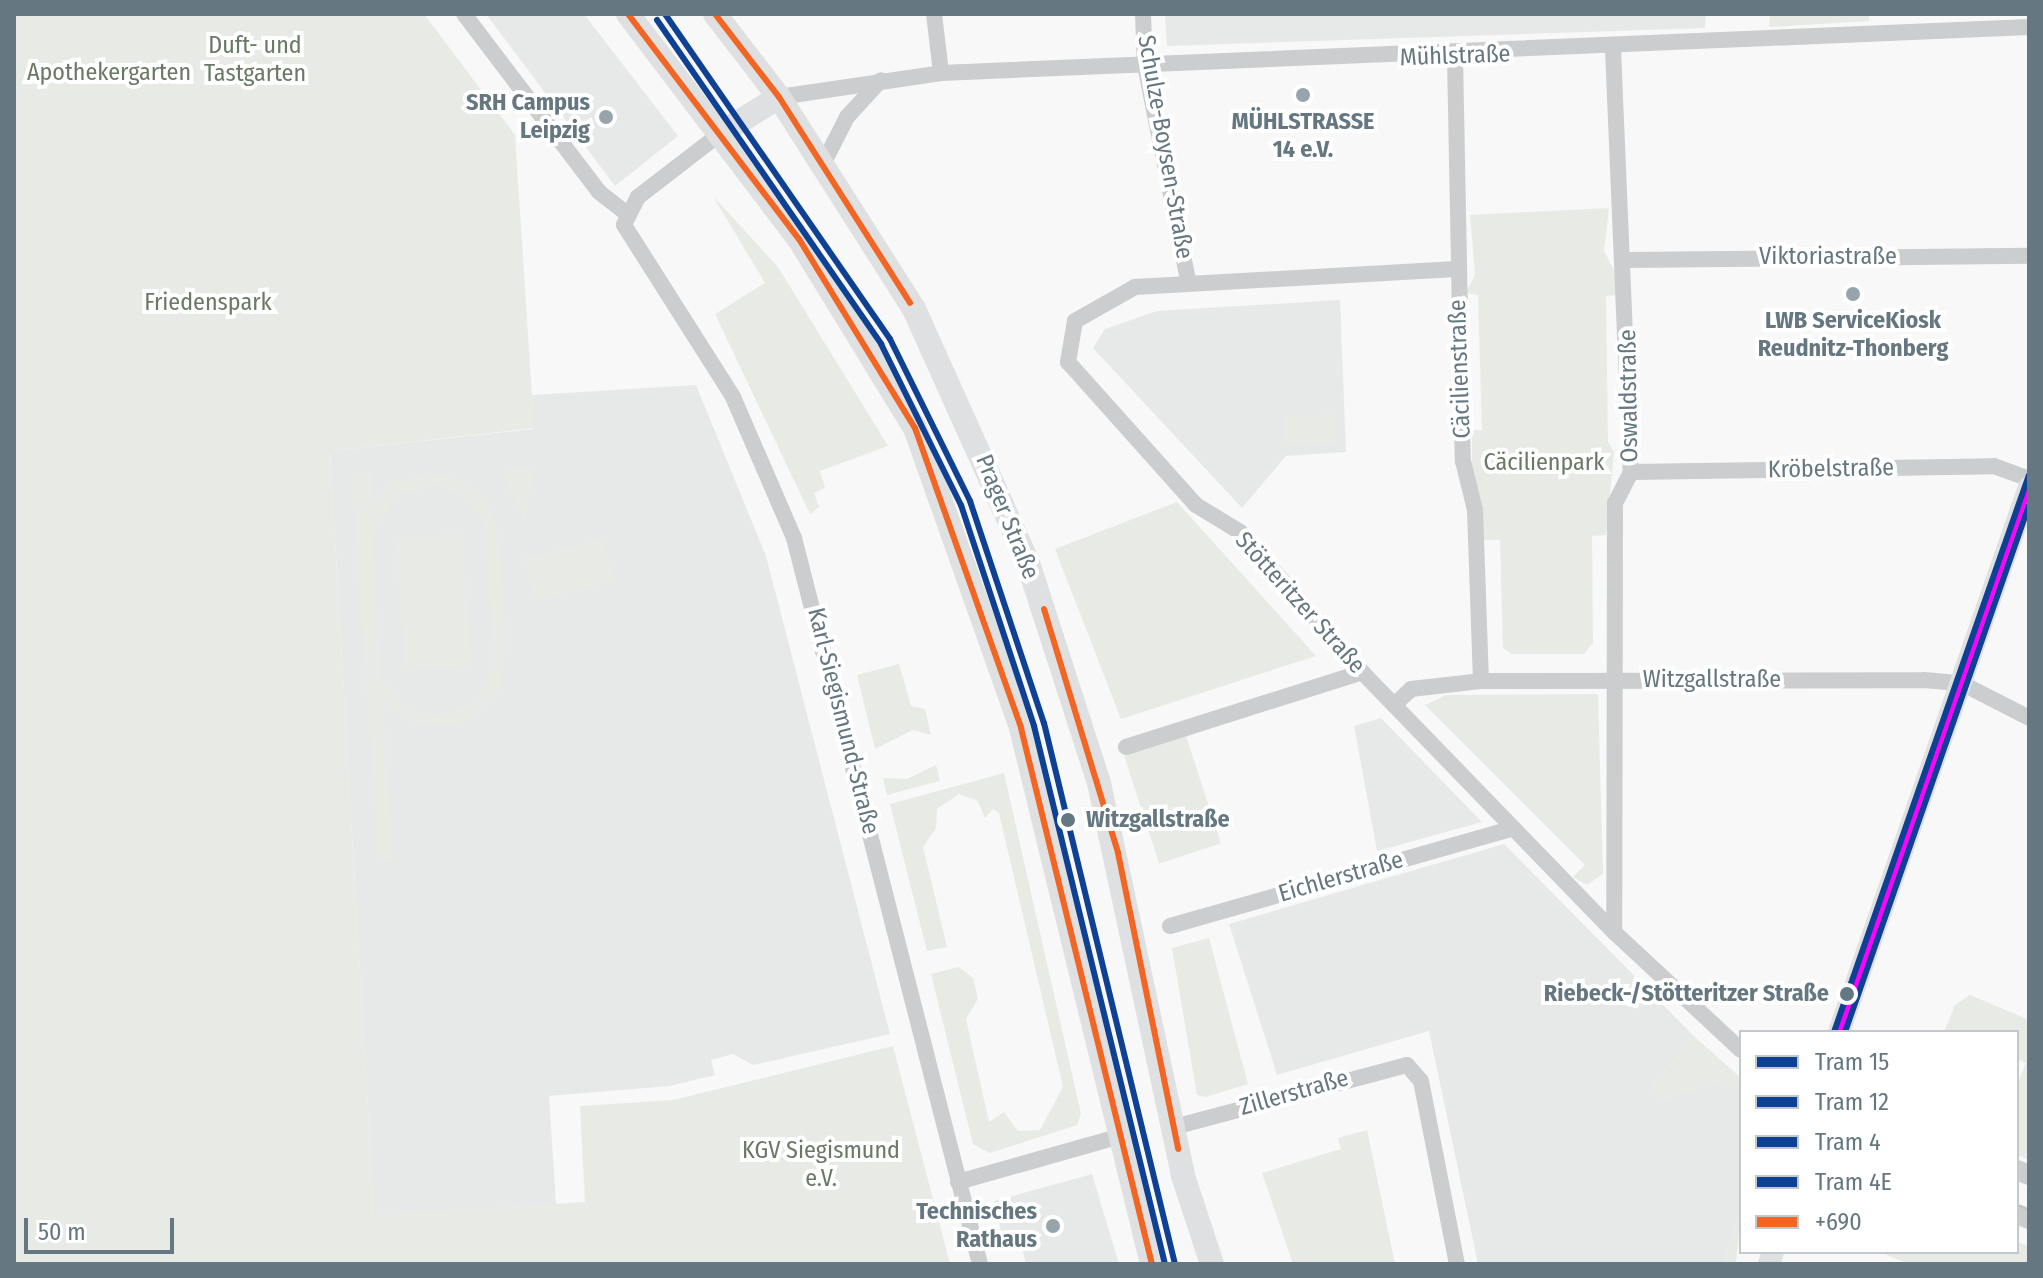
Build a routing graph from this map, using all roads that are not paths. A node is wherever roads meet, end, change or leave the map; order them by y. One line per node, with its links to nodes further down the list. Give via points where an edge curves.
1 (464, 14): 16 (street, via 599,192)
2 (628, 14): 14 (main road)
3 (715, 14): 13 (main road, Prager Straße)
4 (934, 14): 11 (street)
5 (1143, 14): 10 (street, Schulze-Boysen-Straße)
6 (1979, 21): 7 (street, Mühlstraße); 8 (street, Mühlstraße)
7 (2029, 27)
8 (1613, 49): 9 (street, Mühlstraße); 18 (street, Oswaldstraße, via 1619,242)
9 (1455, 56): 10 (street, Mühlstraße); 19 (street, Cäcilienstraße)
10 (1145, 65): 11 (street, Mühlstraße); 20 (street, Schulze-Boysen-Straße)
11 (941, 73): 12 (street, Mühlstraße)
12 (881, 80): 13 (street, Mühlstraße); 15 (street, via 847,117)
13 (779, 97): 14 (main road); 15 (main road, Prager Straße)
14 (721, 133): 16 (street); 37 (main road, via 882,365 915,428 1021,728)
15 (823, 164): 36 (main road, Prager Straße, via 924,327 1027,560 1110,825)
16 (625, 212): 38 (street, Karl-Siegismund-Straße, via 631,239 733,397 794,538)
17 (2029, 256): 18 (street, Viktoriastraße)
18 (1626, 260): 21 (street, Oswaldstraße)
19 (1456, 269): 20 (street, Stötteritzer Straße); 26 (street, Cäcilienstraße)
20 (1188, 281): 24 (street, Stötteritzer Straße, via 1135,287 1089,308 1067,333 1068,362 1196,505 1240,532)
21 (1631, 472): 22 (street, Kröbelstraße, via 1994,466); 25 (street, Oswaldstraße, via 1615,503)
22 (2029, 479)
23 (2029, 487): 27 (main road)
24 (1362, 672): 28 (street, Stötteritzer Straße); 30 (street)
25 (1613, 680): 26 (street, Witzgallstraße); 27 (street, Witzgallstraße); 33 (street, Oswaldstraße)
26 (1481, 681): 28 (street, Witzgallstraße, via 1411,689)
27 (1961, 683): 29 (street, Witzgallstraße); 34 (main road)
28 (1394, 705): 31 (street, Stötteritzer Straße)
29 (2029, 718)
30 (1126, 747)
31 (1513, 828): 32 (street, Eichlerstraße); 33 (street, Stötteritzer Straße)
32 (1170, 926)
33 (1614, 932): 35 (street, Stötteritzer Straße)
34 (1840, 1030)
35 (1739, 1048)
36 (1174, 1127): 41 (main road, Prager Straße); 42 (street, Zillerstraße, via 1400,1063 1413,1068)
37 (1117, 1137): 38 (street); 40 (main road)
38 (958, 1182): 39 (street, Karl-Siegismund-Straße)
39 (980, 1264)
40 (1152, 1264)
41 (1212, 1264)
42 (1457, 1264)

